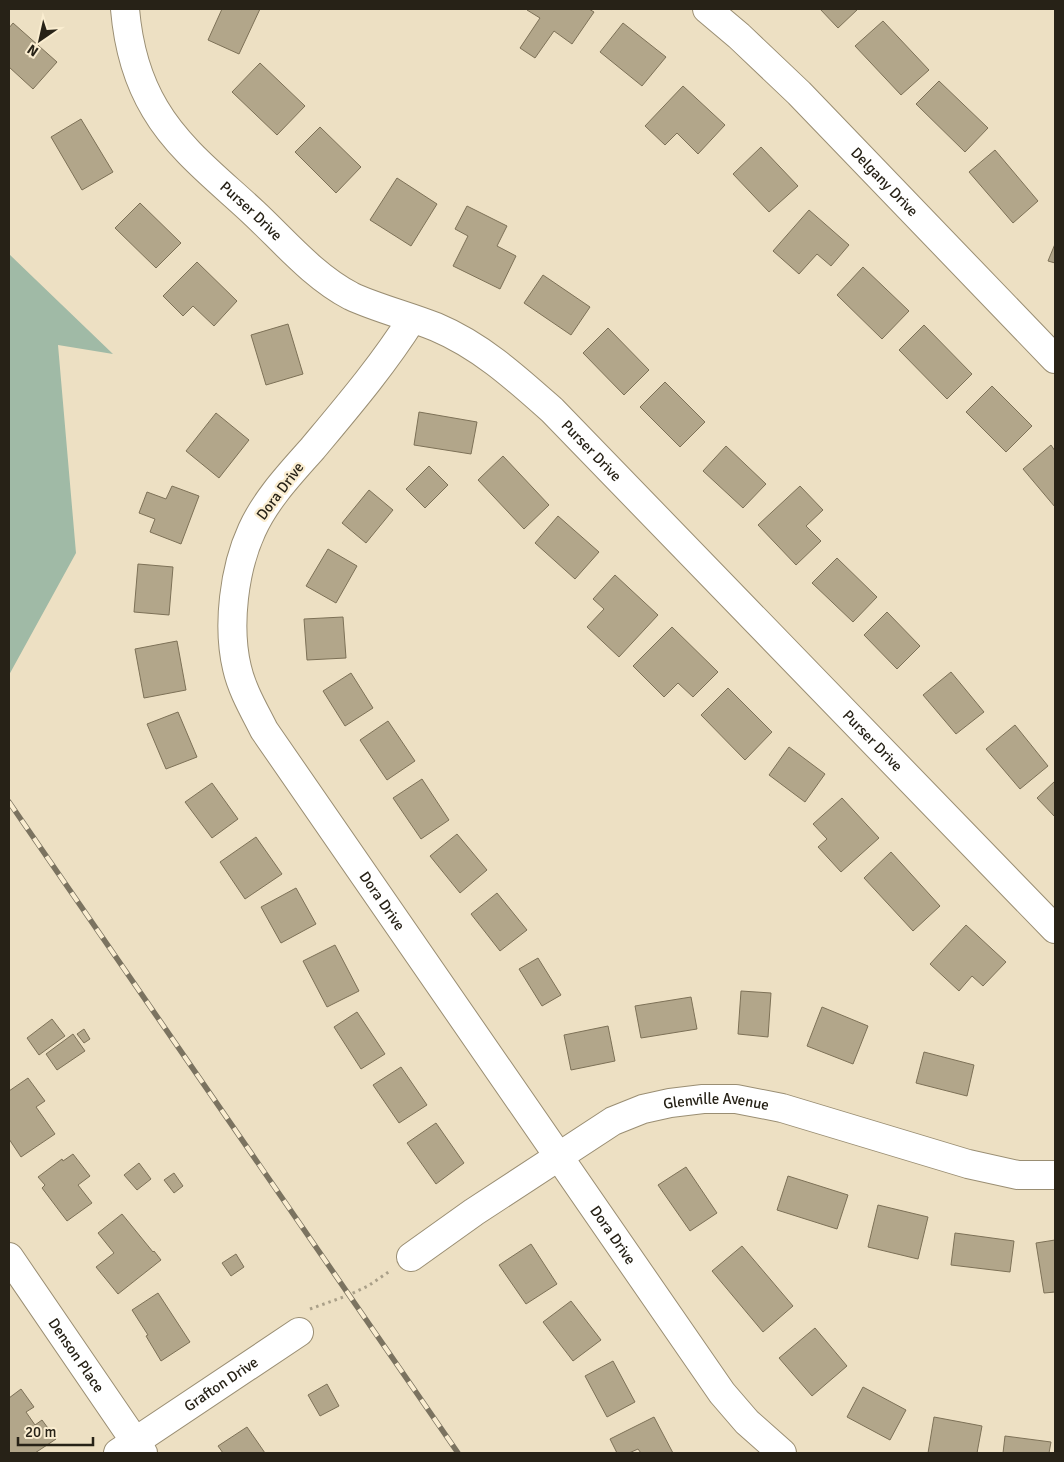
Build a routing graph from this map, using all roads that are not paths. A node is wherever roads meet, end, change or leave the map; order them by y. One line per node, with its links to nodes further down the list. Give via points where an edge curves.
1 (125, 9): 3 (street, Purser Drive, via 133,60 142,84 155,109 183,146 323,278 352,296)
2 (707, 9): 4 (street, Delgany Drive, via 799,94)
3 (412, 318): 5 (street, Purser Drive, via 438,328 491,358 552,410); 6 (street, Dora Drive, via 376,373 274,494 252,530 240,565 234,601 234,650 243,688 264,730)
4 (1055, 359)
5 (1055, 929)
6 (558, 1156): 7 (street, Glenville Avenue, via 613,1121 643,1109 694,1100 736,1099 782,1108 997,1172); 9 (street, Glenville Avenue); 12 (street, Dora Drive, via 722,1393 747,1422)
7 (1055, 1175)
8 (9, 1257): 11 (street, Denson Place)
9 (411, 1257)
10 (299, 1332): 11 (street, Grafton Drive)
11 (132, 1450)
12 (782, 1453)

